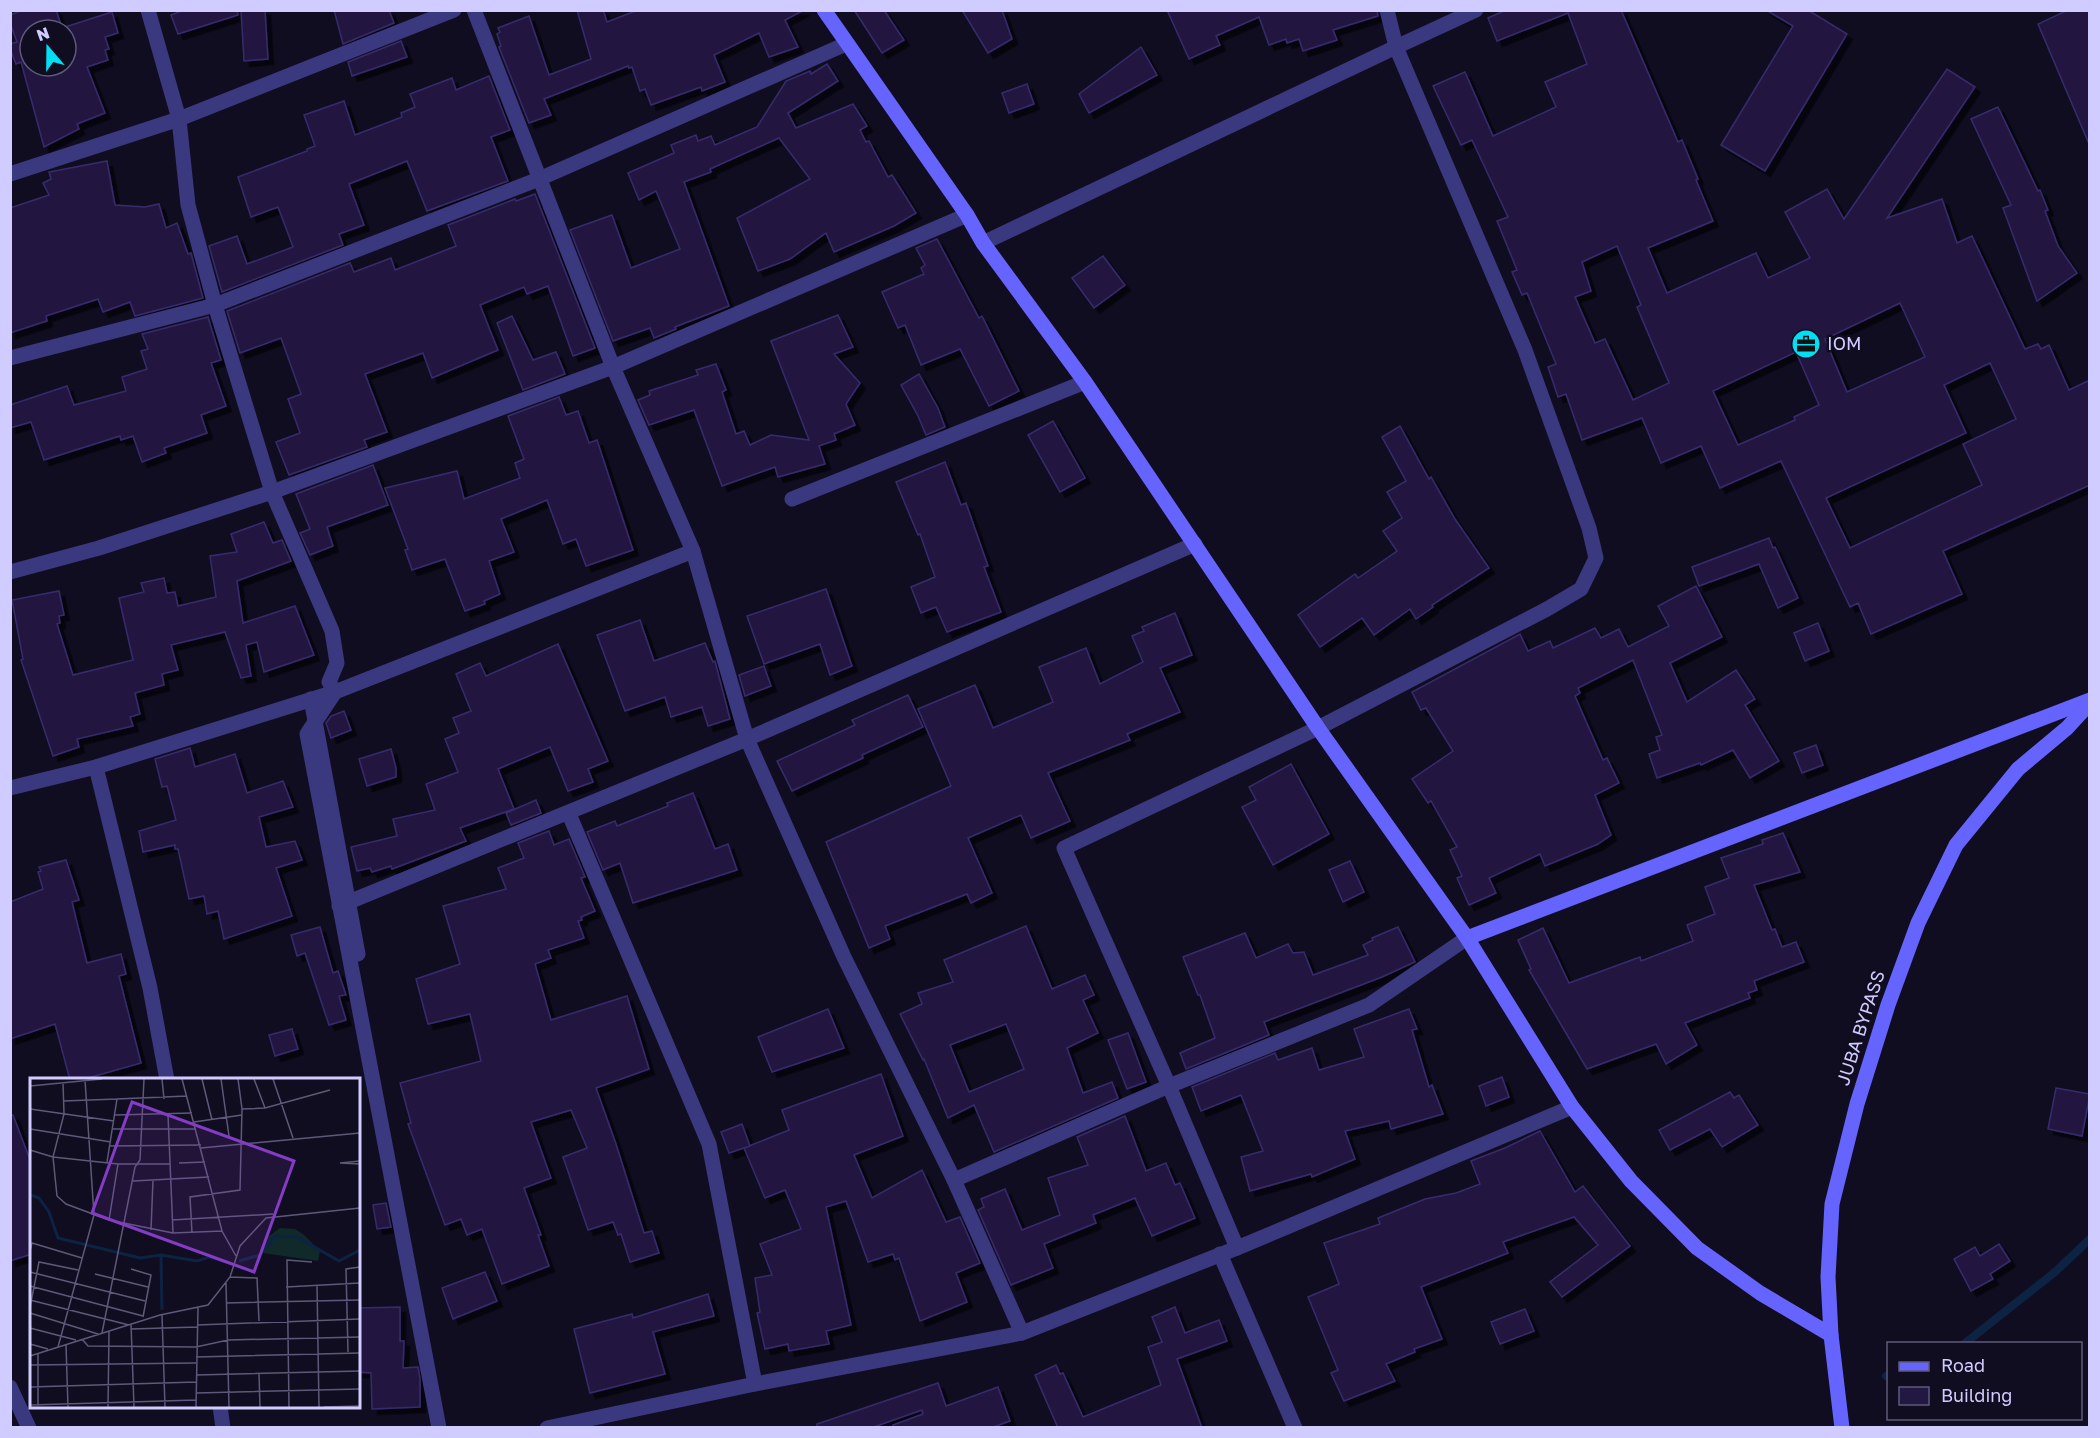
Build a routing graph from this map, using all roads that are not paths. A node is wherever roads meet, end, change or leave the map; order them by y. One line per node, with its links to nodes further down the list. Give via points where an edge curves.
1 (147, 10): 9 (street)
2 (454, 10): 9 (street)
3 (474, 10): 11 (street)
4 (824, 10): 7 (street)
5 (1388, 10): 8 (street)
6 (1476, 10): 8 (street)
7 (846, 44): 11 (street); 12 (street)
8 (1396, 46): 13 (street); 26 (street, via 1525,350 1589,528 1596,558 1581,589)
9 (179, 119): 10 (street); 14 (street, via 188,205)
10 (10, 174)
11 (539, 179): 14 (street); 16 (street)
12 (967, 215): 13 (street); 16 (street)
13 (983, 243): 17 (street)
14 (215, 305): 15 (street); 18 (street)
15 (10, 358)
16 (613, 367): 18 (street); 21 (street)
17 (1085, 382): 19 (street); 20 (street)
18 (272, 492): 22 (street, via 99,548); 23 (street, via 332,631 337,663 329,682)
19 (792, 499)
20 (1195, 544): 26 (street); 27 (street)
21 (693, 550): 23 (street); 27 (street)
22 (10, 572)
23 (335, 692): 24 (street); 31 (street, via 307,734)
24 (311, 699): 28 (street); 46 (street, via 409,1225)
25 (2090, 701): 32 (street); 40 (street, JUBA BYPASS, via 2067,728 2018,769 1956,845 1918,923 1857,1104 1832,1204 1828,1278)
26 (1318, 728): 32 (street); 34 (street, via 1064,848)
27 (747, 739): 30 (street); 36 (street, via 844,957)
28 (96, 767): 29 (street); 33 (street, via 150,988)
29 (10, 788)
30 (569, 814): 31 (street); 41 (street, via 709,1144)
31 (339, 906): 46 (street)
32 (1467, 938): 34 (street, via 1369,1005); 35 (street)
33 (167, 1078)
34 (1169, 1086): 36 (street); 37 (street)
35 (1572, 1107): 37 (street); 40 (street, via 1631,1181 1697,1248 1760,1293)
36 (954, 1180): 39 (street)
37 (1237, 1248): 38 (street)
38 (1220, 1254): 39 (street); 48 (street)
39 (1022, 1333): 41 (street)
40 (1832, 1335): 49 (street, JUBA BYPASS)
41 (755, 1384): 47 (street)
42 (10, 1387): 44 (street)
43 (220, 1408): 45 (street)
44 (29, 1428)
45 (223, 1428)
46 (439, 1428)
47 (547, 1428)
48 (1295, 1428)
49 (1842, 1428)

